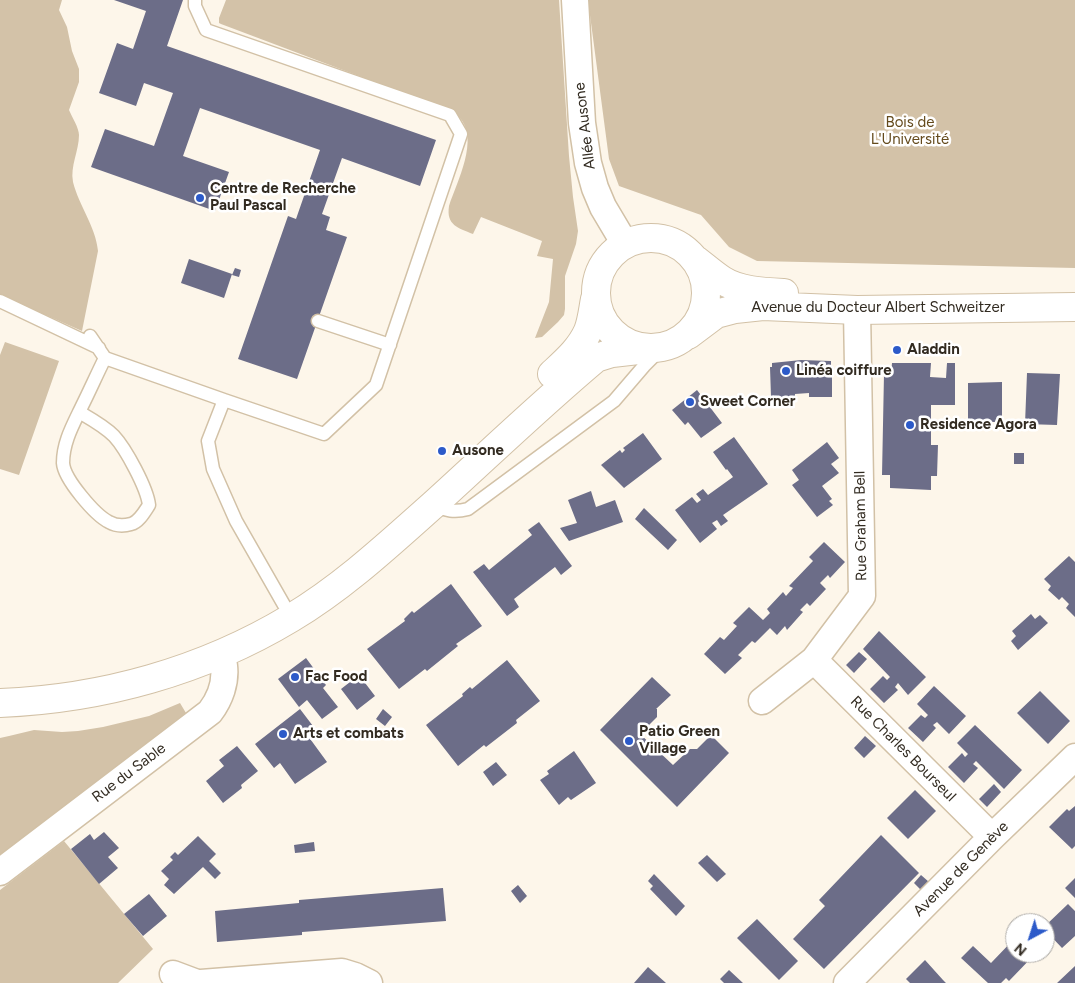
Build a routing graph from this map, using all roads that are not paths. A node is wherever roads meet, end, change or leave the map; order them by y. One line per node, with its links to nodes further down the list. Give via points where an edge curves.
1 (194, 0): 13 (lane, via 206,30 450,115 461,134)
2 (574, 0): 3 (street, Allée Ausone, via 582,123 588,163 603,207)
3 (625, 244): 4 (main road, via 640,239 671,241); 6 (main road, via 602,267 596,282)
4 (696, 260): 5 (main road, Avenue du Docteur Albert Schweitzer, via 723,280 762,292 856,296); 11 (main road, via 704,275 707,291 699,322)
5 (1075, 295)
6 (595, 299): 14 (main road, via 601,318 612,333 628,344); 19 (main road, via 588,329 572,356 391,525 340,567)
7 (0, 301): 15 (lane)
8 (1075, 307): 9 (main road, Avenue du Docteur Albert Schweitzer)
9 (857, 310): 11 (main road, Avenue du Docteur Albert Schweitzer, via 763,306 735,309 716,314); 21 (street, Rue Graham Bell, via 862,596)
10 (318, 321): 13 (lane)
11 (688, 335): 14 (main road, via 676,344)
12 (90, 336): 15 (lane)
13 (390, 345): 16 (lane, via 376,385 324,434)
14 (654, 348): 18 (main road, via 596,358); 18 (lane, via 644,366 614,401 468,509 451,512)
15 (102, 353): 16 (lane); 17 (lane)
16 (224, 400): 19 (lane, via 208,441 214,469 236,520)
17 (79, 412): 17 (lane, via 64,449 63,466 73,485 94,511 120,526 134,524 149,505 136,471 114,437)
18 (432, 505): 20 (main road, via 350,577 292,618)
19 (284, 605): 22 (main road, via 214,643 141,668 66,683)
20 (219, 654): 24 (main road, via 146,681 108,690 59,698); 27 (street, Rue du Sable, via 224,665 223,679 210,712)
21 (814, 660): 23 (street, Rue Graham Bell); 26 (street, Rue Charles Bourseul)
22 (0, 688)
23 (762, 701)
24 (0, 702)
25 (1075, 757): 26 (street, Avenue de Genève)
26 (992, 838): 29 (street, Avenue de Genève)
27 (0, 872)
28 (173, 974): 30 (street)
29 (855, 980)
30 (199, 983): 31 (street, via 342,972)
31 (369, 983)

